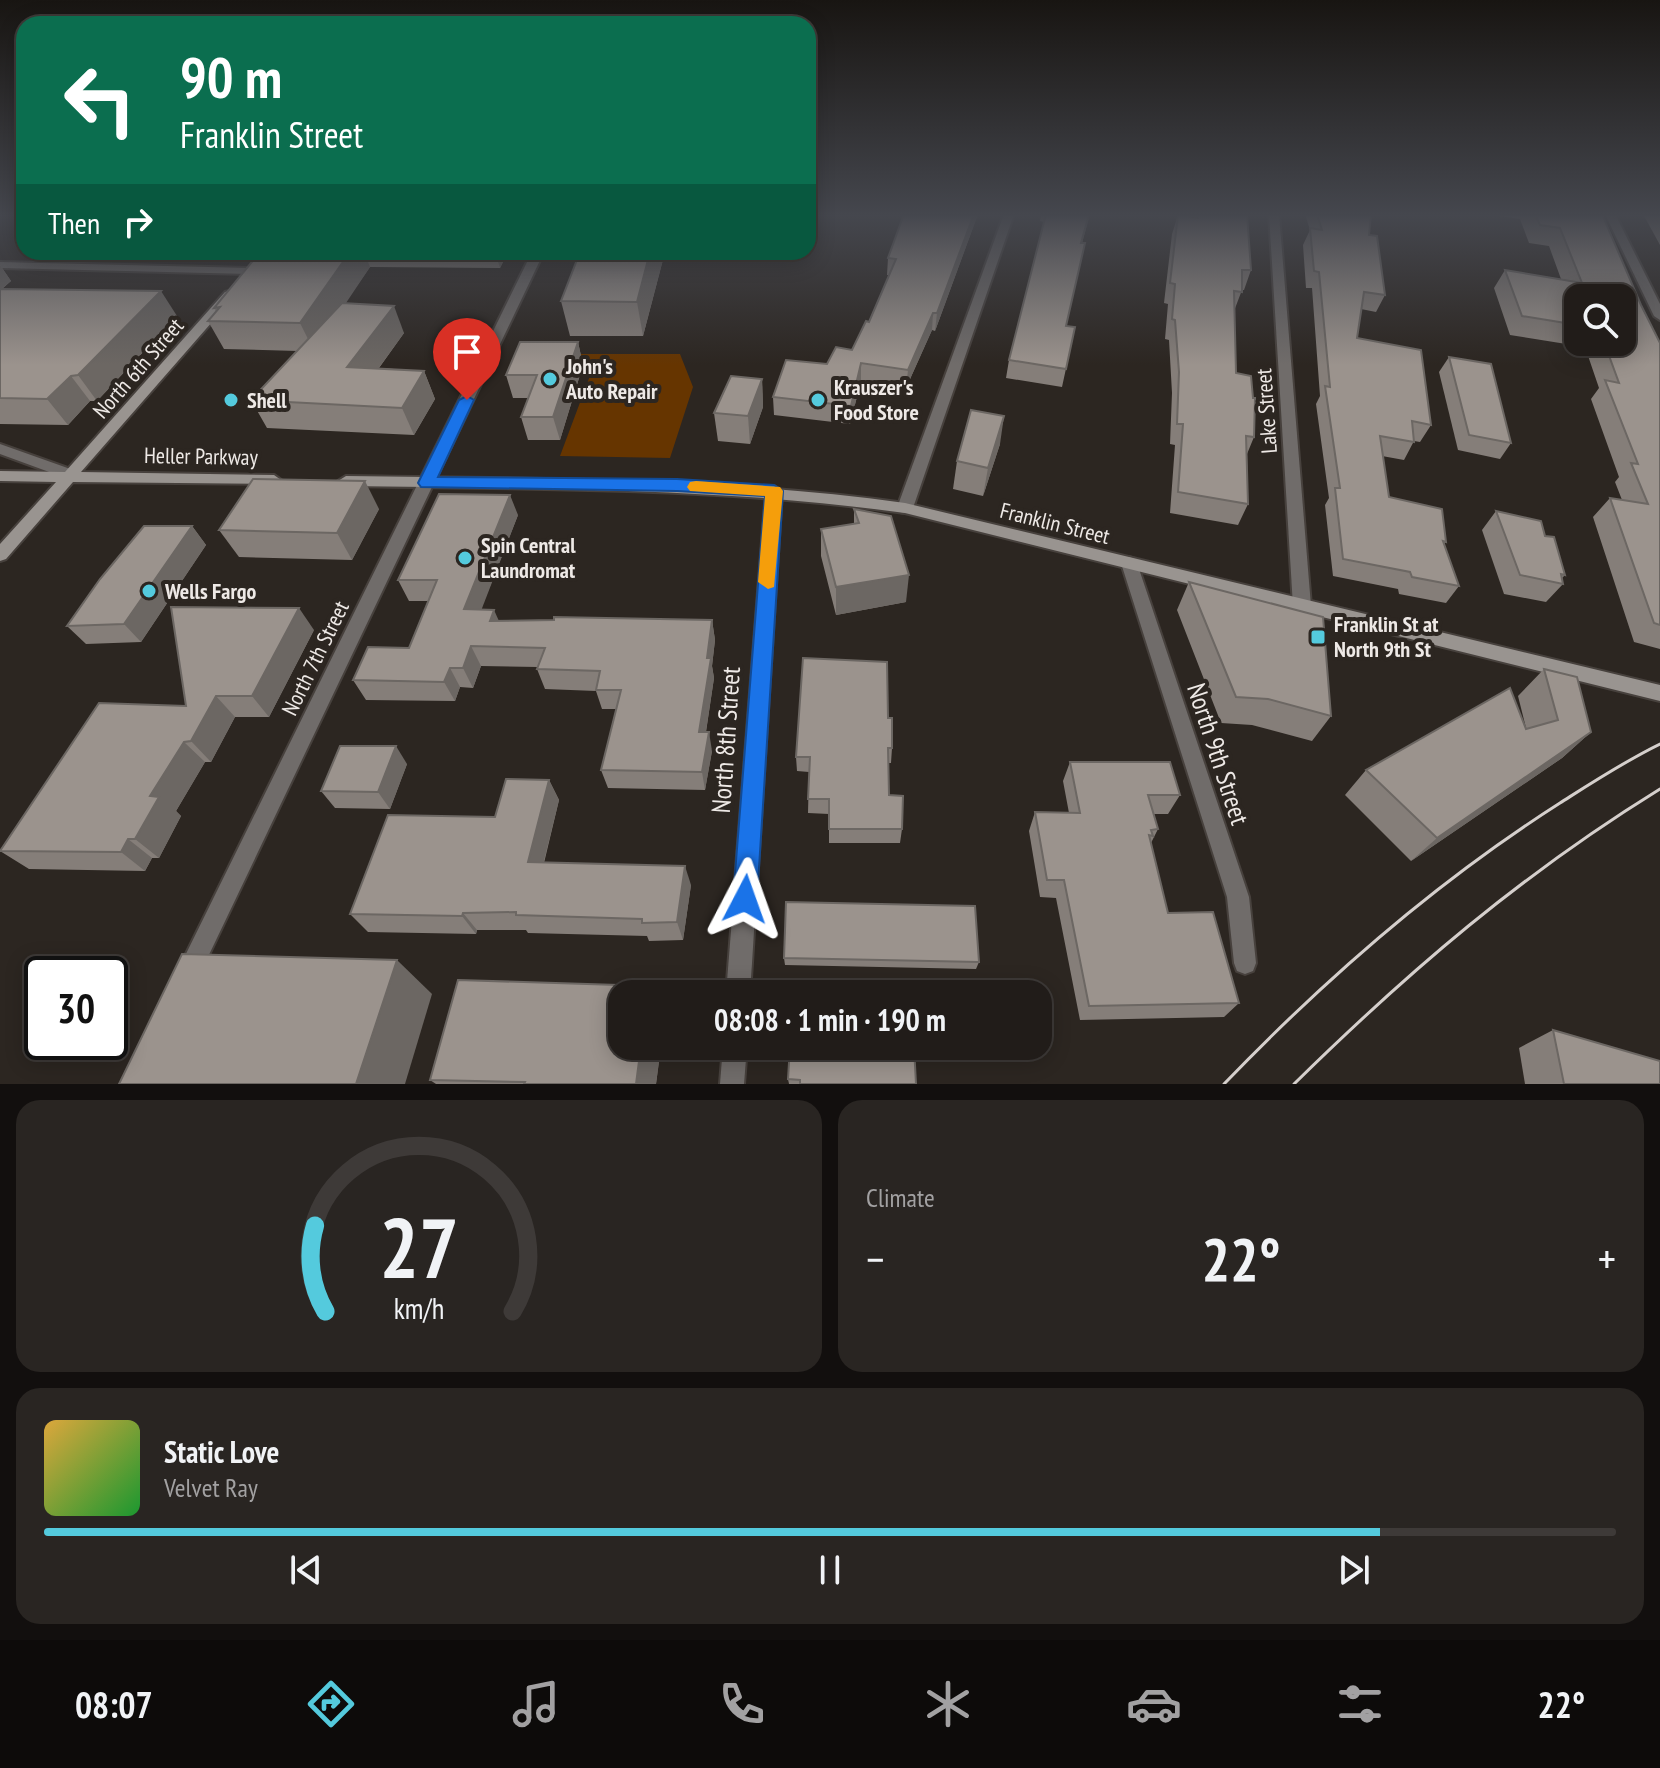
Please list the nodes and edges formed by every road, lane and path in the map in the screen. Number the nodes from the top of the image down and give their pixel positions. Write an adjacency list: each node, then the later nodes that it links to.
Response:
1 (0, 265): 6 (street)
2 (532, 265): 13 (street, North 7th Street)
3 (991, 265): 15 (street)
4 (1278, 265): 18 (street, Lake Street)
5 (1635, 265): 7 (street)
6 (255, 266): 9 (main road, North 6th Street)
7 (1660, 316)
8 (0, 449): 9 (street, Heller Parkway)
9 (71, 475): 10 (main road, Heller Parkway); 11 (main road, Heller Parkway); 16 (main road, North 6th Street)
10 (0, 476)
11 (294, 480)
12 (323, 481): 13 (main road)
13 (427, 483): 14 (main road, Franklin Street); 22 (street, North 7th Street)
14 (774, 491): 15 (main road, Franklin Street); 21 (street, North 8th Street)
15 (905, 508): 17 (main road, Franklin Street)
16 (0, 555)
17 (1129, 563): 18 (main road, Franklin Street); 20 (street, North 9th Street)
18 (1302, 606): 19 (main road, Franklin Street)
19 (1660, 693)
20 (1245, 963)
21 (739, 980)
22 (182, 986)
23 (734, 1060): 24 (street)
24 (732, 1084)

